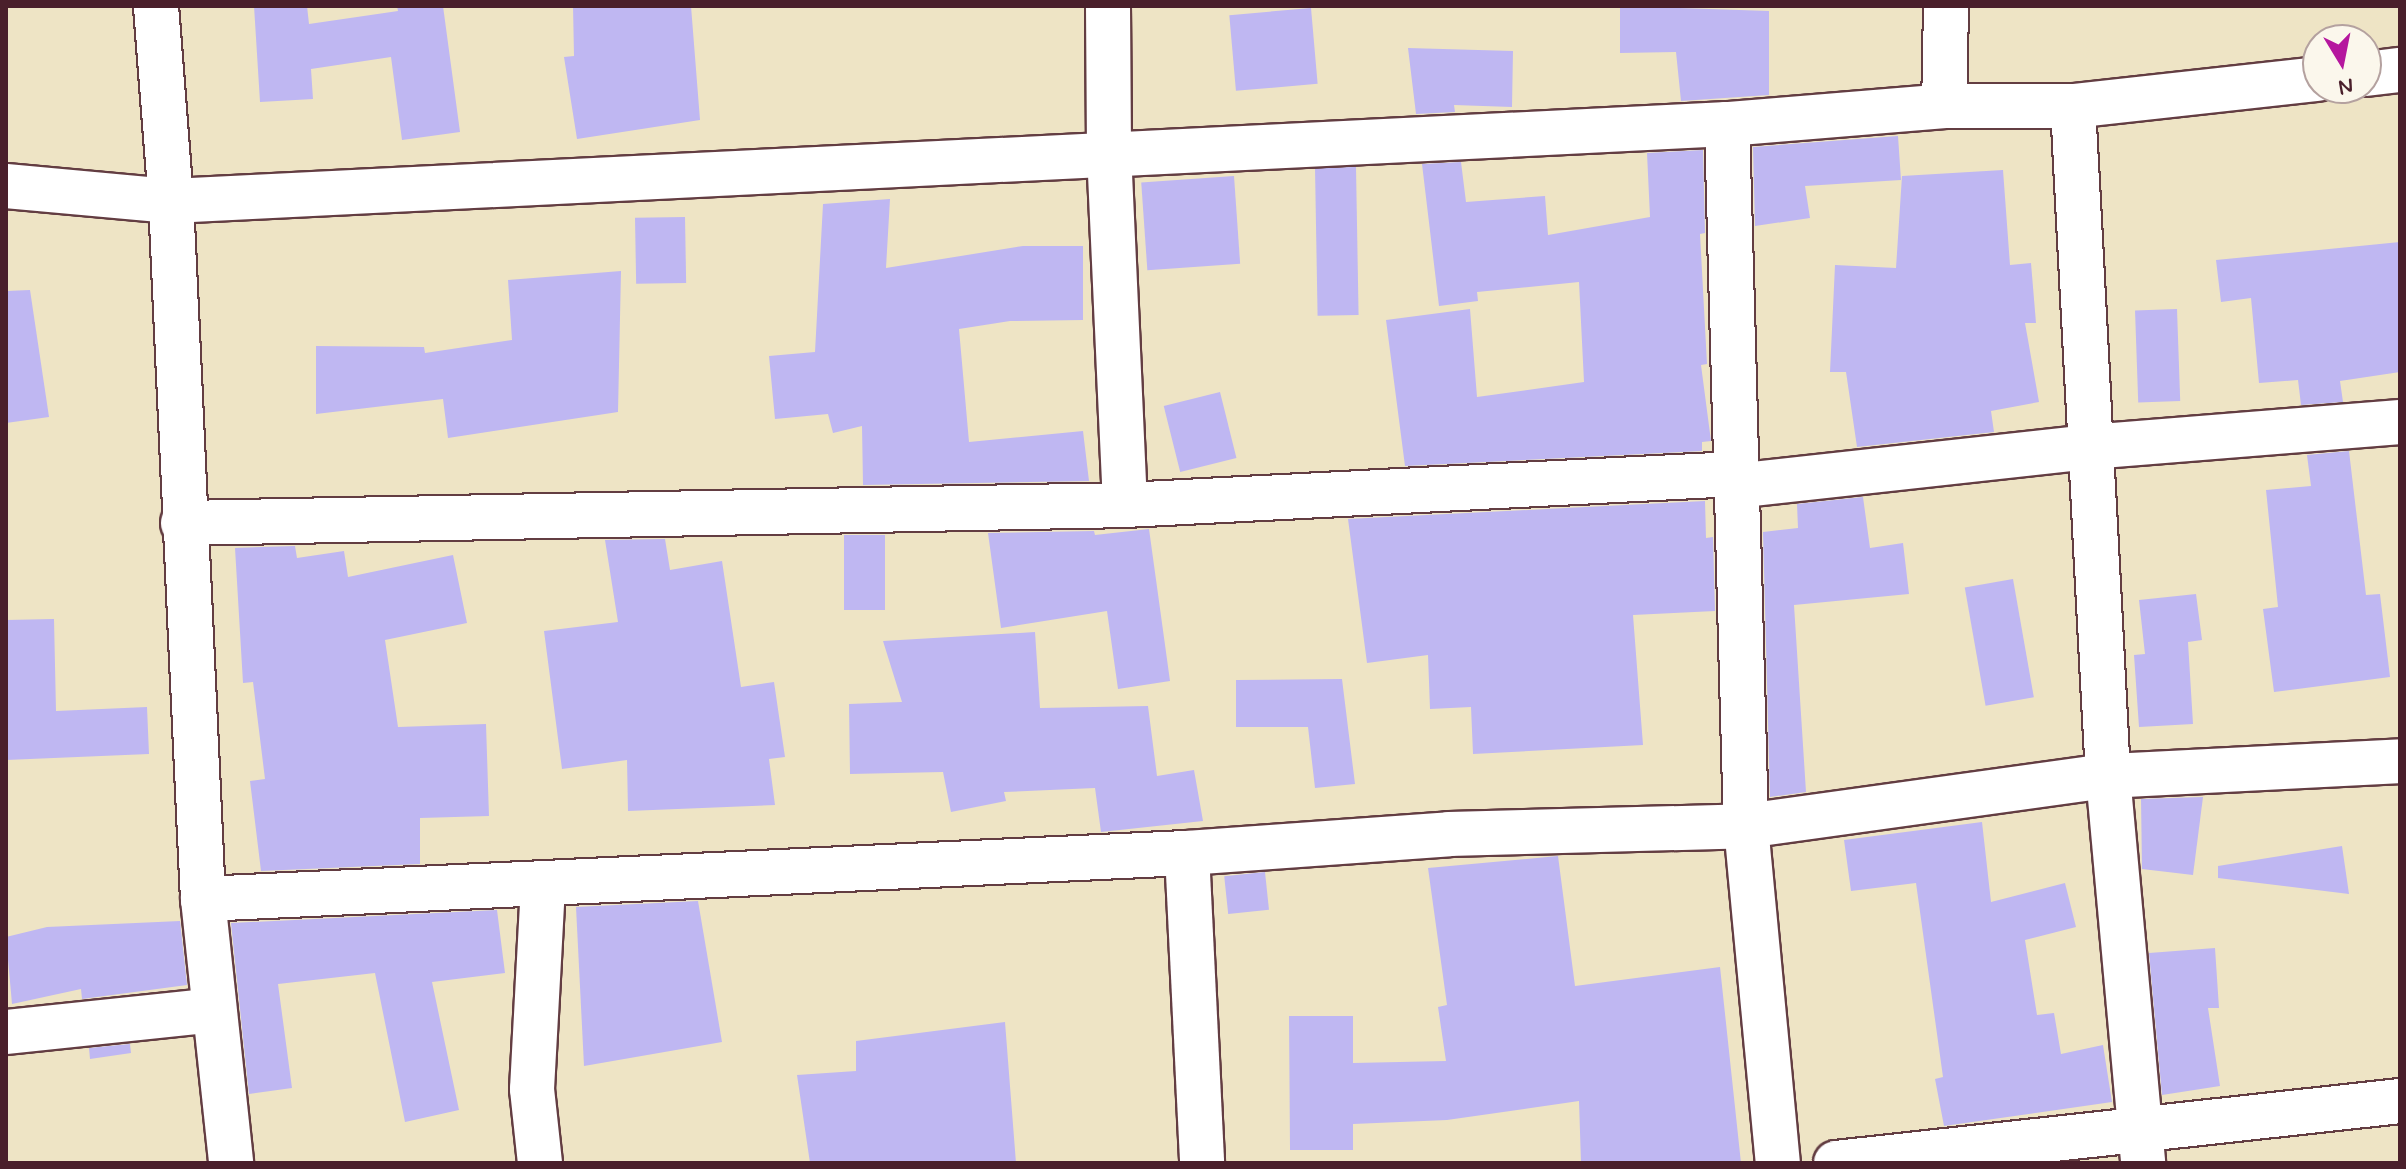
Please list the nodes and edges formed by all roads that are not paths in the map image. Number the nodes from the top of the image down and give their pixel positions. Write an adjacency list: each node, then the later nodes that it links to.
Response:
1 (156, 6): 10 (street)
2 (1108, 6): 8 (street)
3 (1946, 6): 5 (street)
4 (2302, 81): 6 (street)
5 (1944, 106): 6 (street); 7 (street)
6 (2073, 106): 12 (street)
7 (1727, 124): 8 (street); 13 (street)
8 (1109, 152): 10 (street); 14 (street)
9 (6, 186): 10 (street)
10 (171, 201): 15 (street)
11 (2400, 422): 12 (street)
12 (2089, 447): 13 (street); 17 (street)
13 (1734, 480): 14 (street); 18 (street)
14 (1125, 505): 15 (street)
15 (183, 523): 21 (street)
16 (2400, 761): 17 (street)
17 (2108, 776): 18 (street); 25 (street)
18 (1746, 826): 19 (street); 29 (street)
19 (1187, 853): 20 (street); 28 (street)
20 (543, 883): 21 (street); 27 (street)
21 (203, 899): 22 (street)
22 (214, 1010): 23 (street); 26 (street)
23 (6, 1032)
24 (2400, 1101): 25 (street)
25 (2142, 1148): 30 (street)
26 (231, 1163)
27 (540, 1163)
28 (1202, 1163)
29 (1778, 1163)
30 (1836, 1163)

